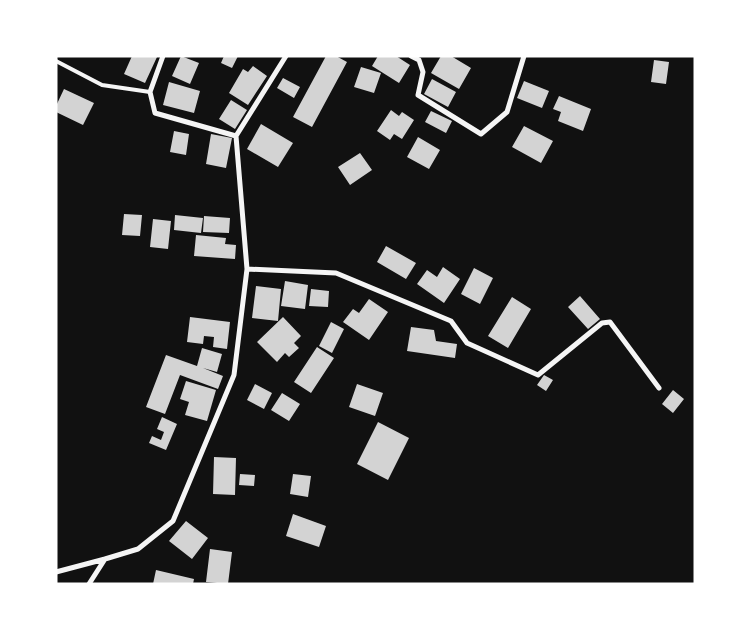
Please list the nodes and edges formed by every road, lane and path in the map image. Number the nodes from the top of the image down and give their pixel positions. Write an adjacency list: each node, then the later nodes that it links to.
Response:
1 (163, 56): 6 (street)
2 (286, 56): 7 (street)
3 (411, 56): 4 (street)
4 (524, 56)
5 (56, 61): 6 (lane)
6 (150, 92): 7 (street)
7 (236, 136): 8 (street)
8 (247, 269): 9 (street); 10 (street)
9 (659, 388)
10 (105, 559): 11 (street); 12 (street)
11 (56, 572)
12 (89, 584)

